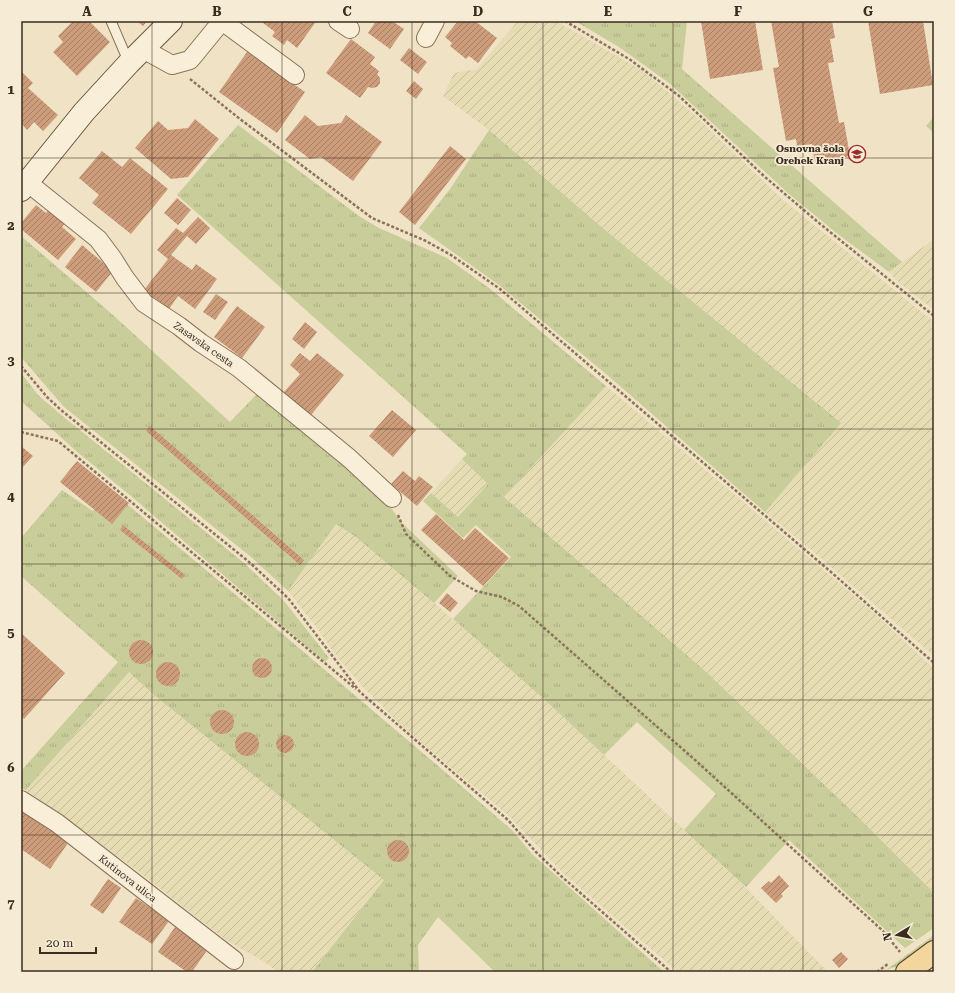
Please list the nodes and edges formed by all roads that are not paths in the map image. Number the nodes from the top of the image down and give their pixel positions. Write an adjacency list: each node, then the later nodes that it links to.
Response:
1 (111, 21): 6 (lane)
2 (171, 21): 6 (street, Zasavska cesta)
3 (222, 21): 6 (street); 7 (street)
4 (435, 21): 5 (street)
5 (426, 38)
6 (136, 56): 8 (street, Zasavska cesta)
7 (295, 76)
8 (24, 186): 9 (street, Zasavska cesta)
9 (392, 498)
10 (21, 800): 12 (street, Kutinova ulica)
11 (934, 952): 13 (main road)
12 (234, 960)
13 (904, 963)

